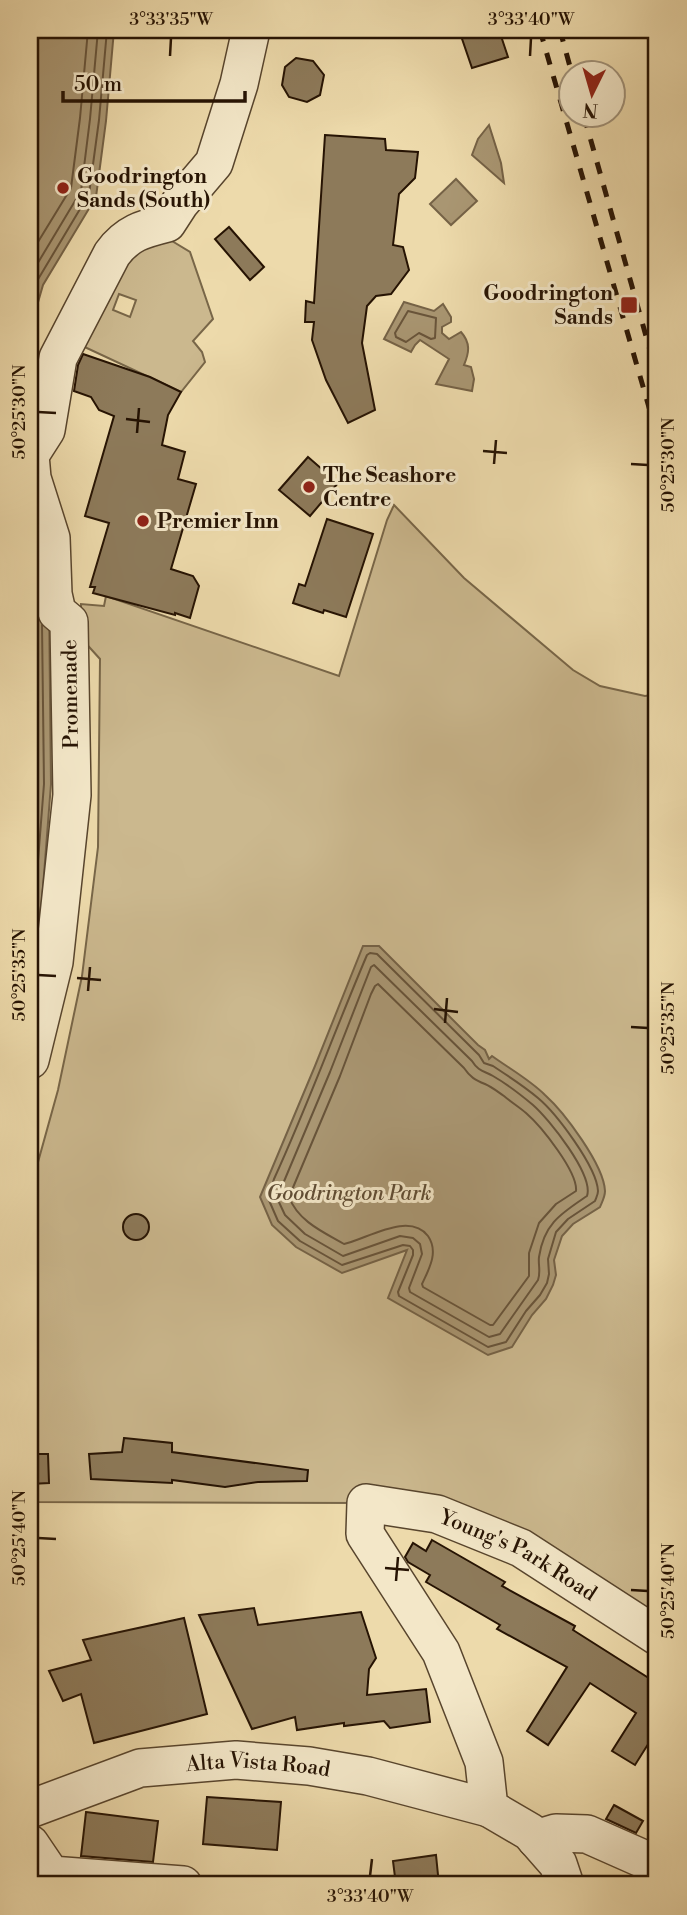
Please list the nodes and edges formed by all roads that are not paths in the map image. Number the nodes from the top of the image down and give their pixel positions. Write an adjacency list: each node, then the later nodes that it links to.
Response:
1 (251, 30): 2 (street, Promenade)
2 (30, 1060)
3 (657, 1636): 4 (street, Young's Park Road)
4 (489, 1808): 5 (street, Alta Vista Road); 6 (street, Alta Vista Road)
5 (30, 1809)
6 (536, 1839): 8 (street); 10 (street, Alta Vista Road)
7 (30, 1844): 9 (street)
8 (657, 1865)
9 (183, 1885)
10 (565, 1885)

